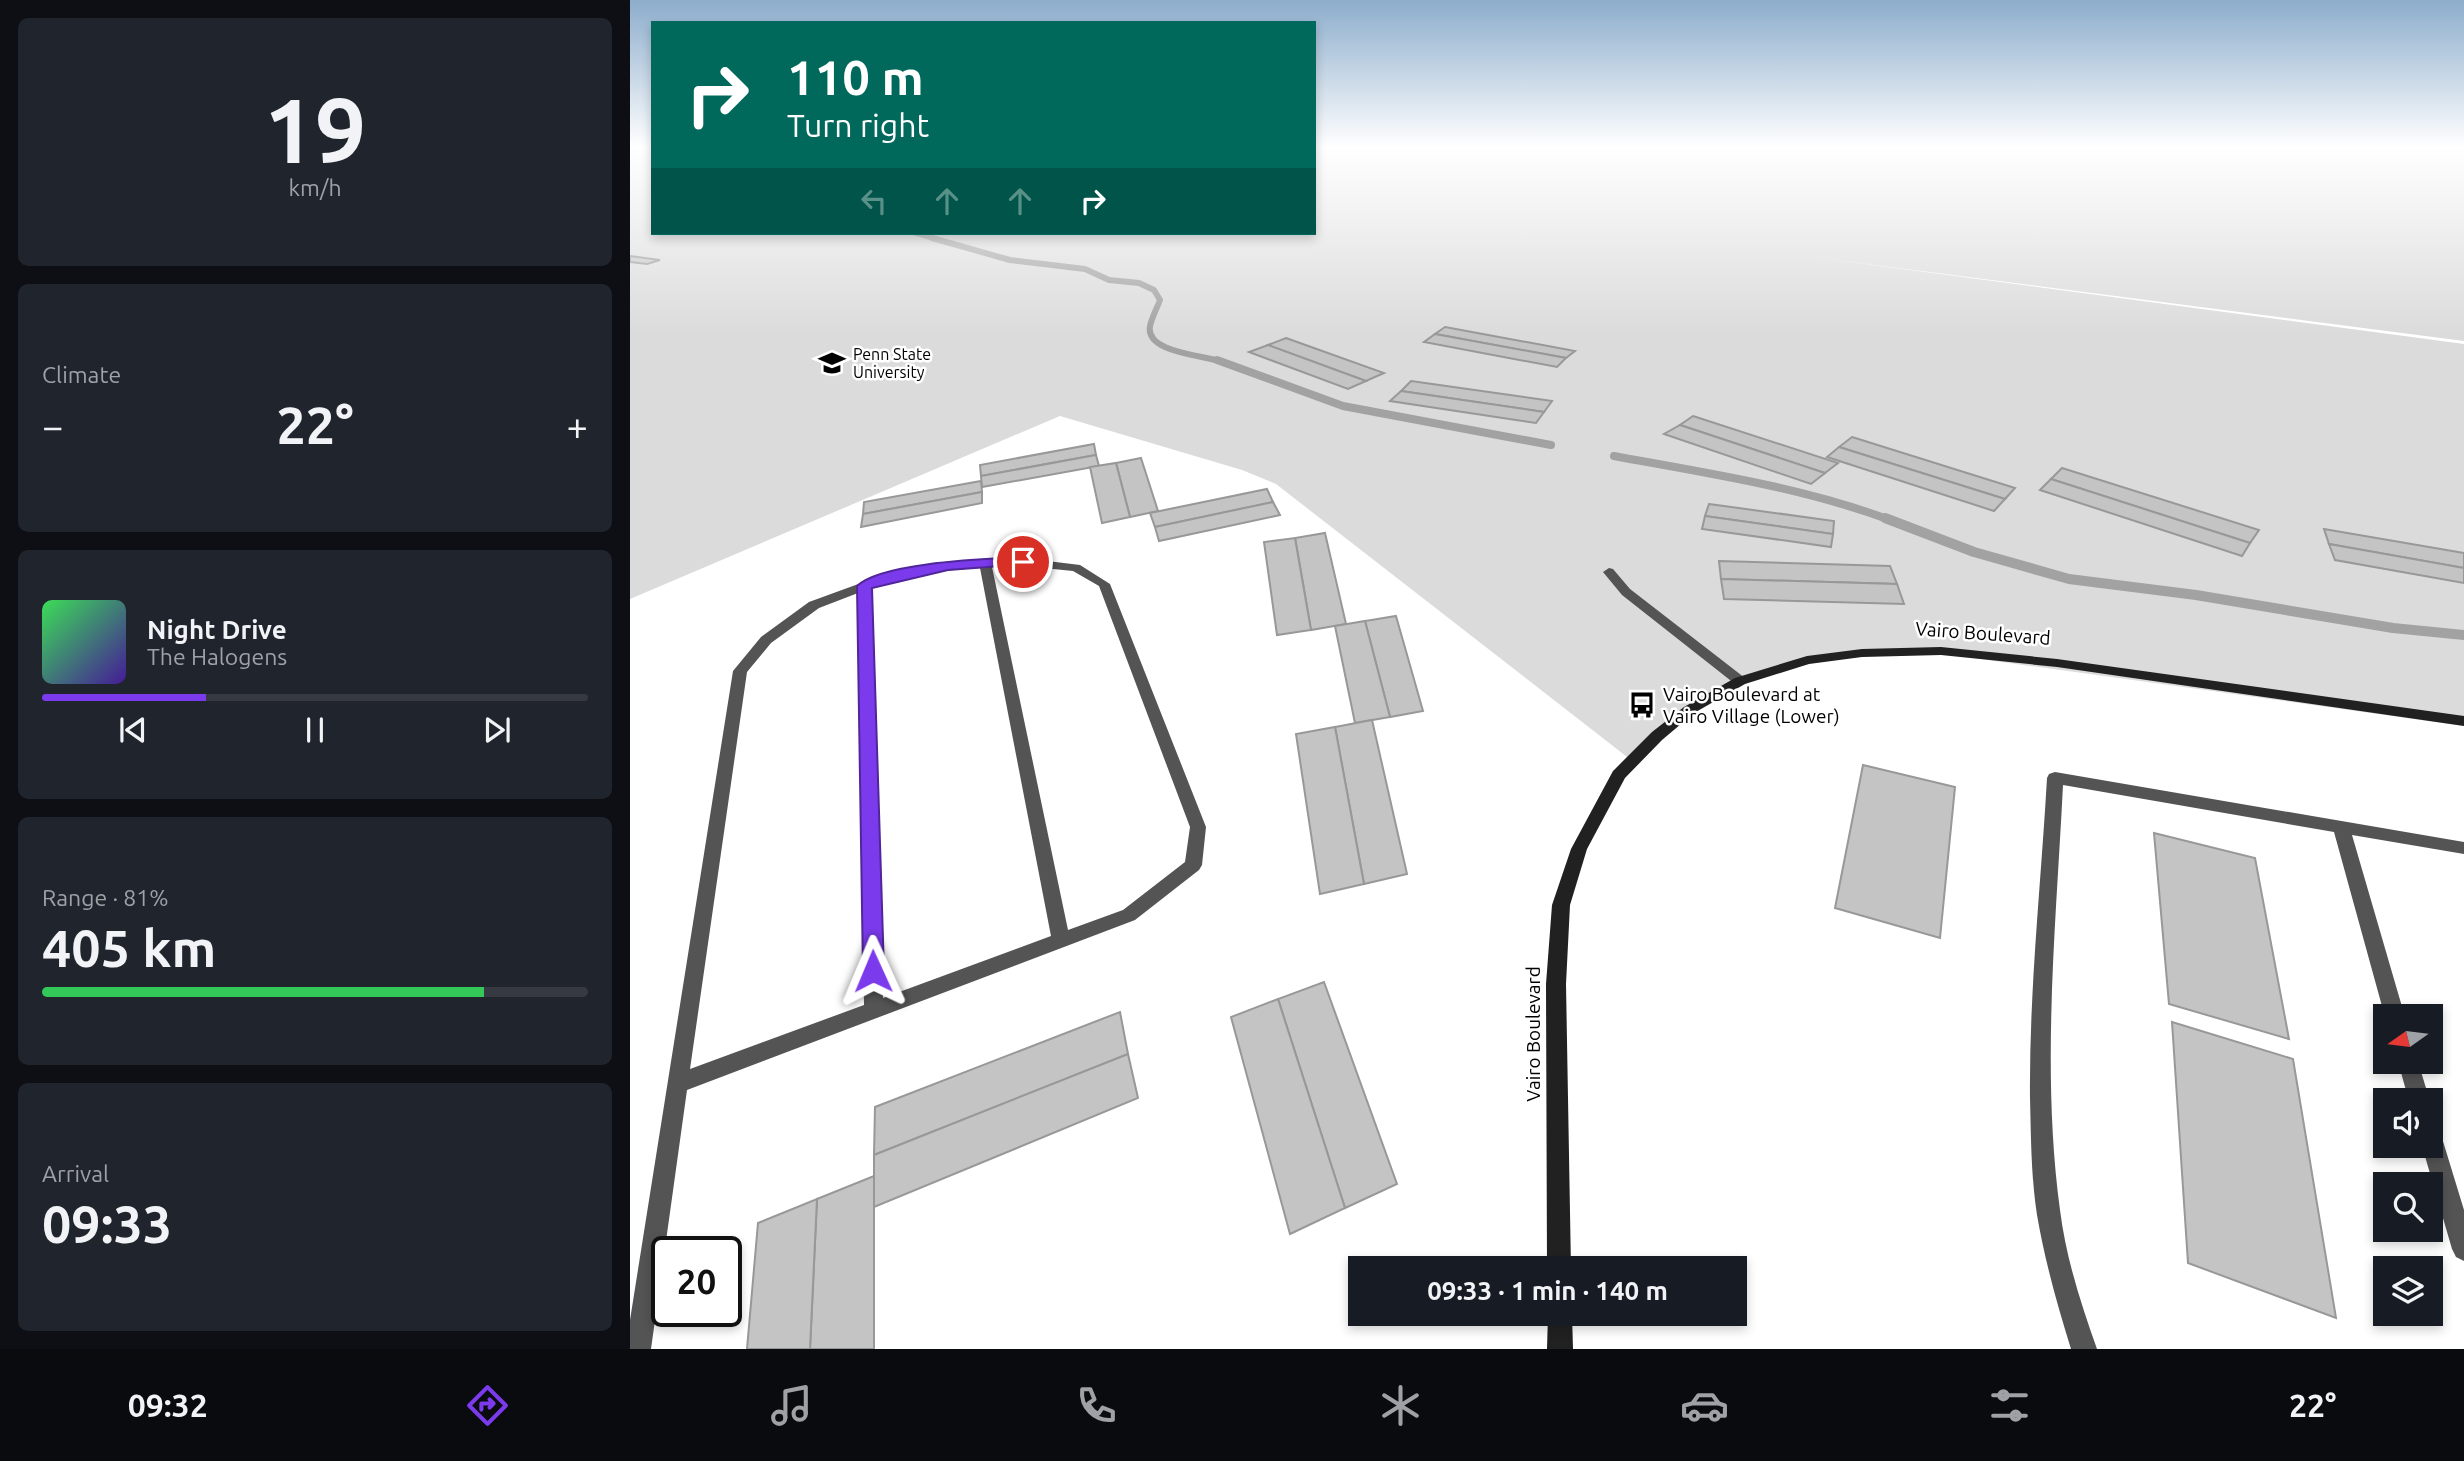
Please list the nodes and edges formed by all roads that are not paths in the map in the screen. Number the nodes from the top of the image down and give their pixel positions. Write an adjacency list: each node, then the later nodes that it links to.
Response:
1 (985, 564): 3 (lane); 8 (lane); 8 (lane)
2 (1609, 572): 4 (lane)
3 (864, 586): 10 (lane); 11 (lane)
4 (1740, 681): 5 (street, Vairo Boulevard); 14 (street, Vairo Boulevard)
5 (2464, 721)
6 (2341, 826): 7 (lane); 9 (lane); 18 (lane)
7 (2464, 848)
8 (1061, 941): 10 (lane)
9 (2391, 1004)
10 (874, 1010): 11 (lane)
11 (677, 1084): 16 (lane)
12 (2437, 1158): 13 (lane)
13 (2464, 1249)
14 (1559, 1256)
15 (1560, 1326): 17 (street)
16 (638, 1349)
17 (1560, 1349)
18 (2084, 1349)

